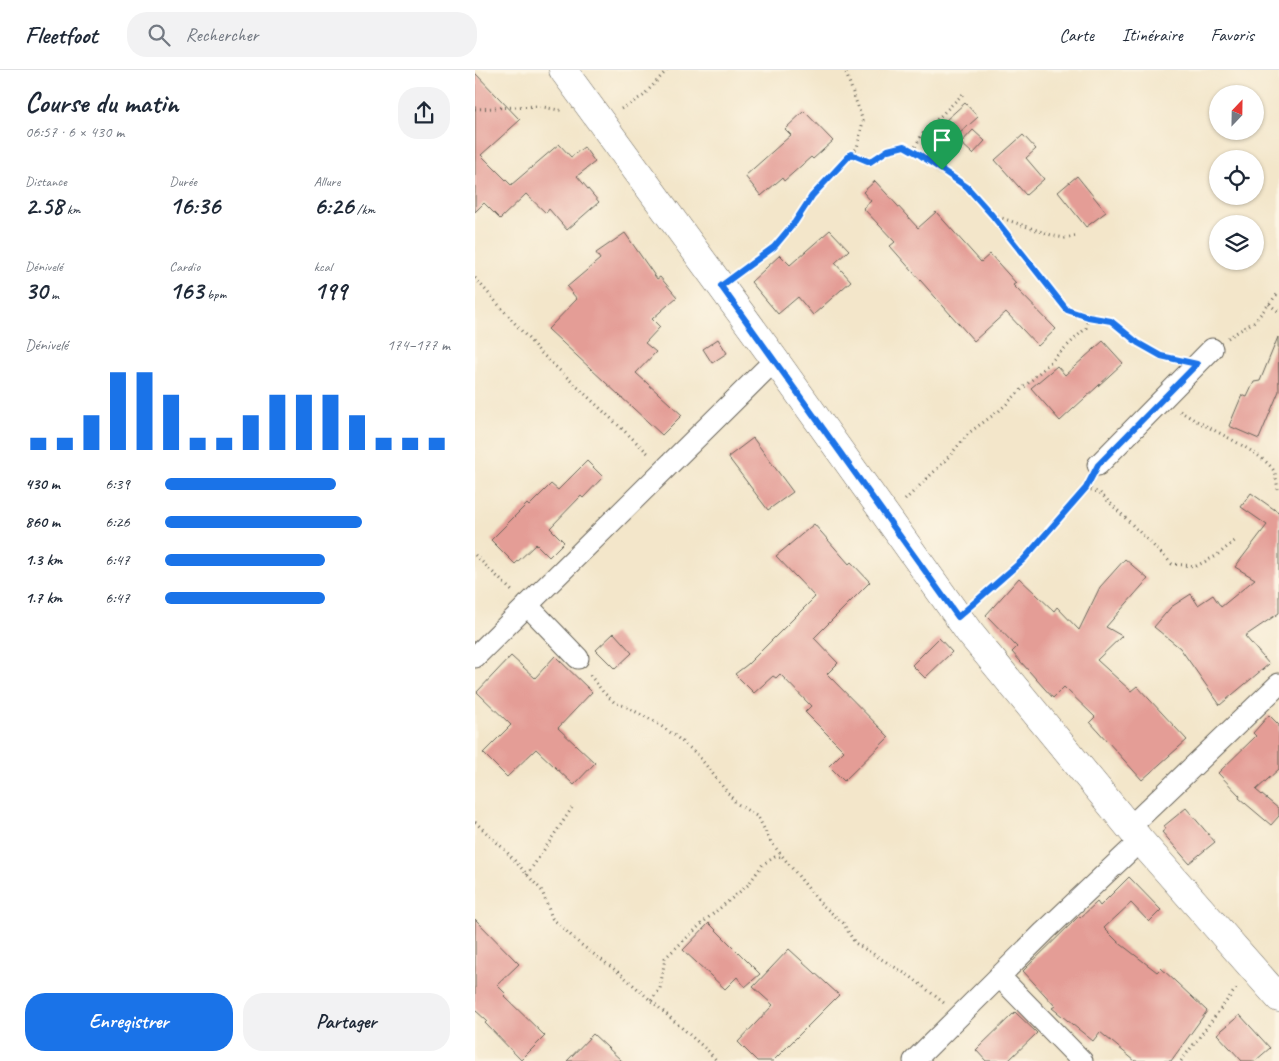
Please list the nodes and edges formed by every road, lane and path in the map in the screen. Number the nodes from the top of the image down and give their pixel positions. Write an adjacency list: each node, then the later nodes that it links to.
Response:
1 (563, 70): 6 (street)
2 (667, 70): 6 (path)
3 (845, 70): 8 (path)
4 (963, 94): 7 (path)
5 (475, 109): 6 (path)
6 (595, 113): 12 (street)
7 (913, 151): 8 (path); 9 (path)
8 (851, 154): 12 (path)
9 (992, 215): 10 (path); 16 (path)
10 (1079, 235)
11 (475, 278): 21 (path)
12 (721, 286): 18 (street)
13 (1279, 292): 14 (path)
14 (1269, 304): 15 (path); 17 (path)
15 (1279, 312)
16 (1088, 317): 17 (path); 24 (path)
17 (1204, 357): 19 (street)
18 (775, 360): 21 (street); 24 (street)
19 (1163, 398): 20 (street); 23 (path)
20 (1098, 465): 22 (path)
21 (665, 468): 27 (street)
22 (1086, 488): 25 (path); 28 (path)
23 (1278, 489)
24 (885, 514): 28 (street)
25 (1236, 540)
26 (475, 555): 27 (path)
27 (527, 605): 29 (street); 30 (street)
28 (958, 617): 34 (street)
29 (475, 657)
30 (578, 658): 35 (path)
31 (1279, 684): 34 (street)
32 (572, 808): 36 (path)
33 (475, 822): 36 (path)
34 (1135, 834): 37 (street); 38 (street)
35 (784, 857): 40 (path); 41 (path)
36 (527, 875): 40 (path)
37 (1252, 966): 39 (street); 45 (path)
38 (999, 976): 41 (street); 44 (street)
39 (1279, 998)
40 (651, 1000): 42 (path)
41 (960, 1015): 43 (street)
42 (717, 1061)
43 (914, 1061)
44 (1082, 1061)
45 (1181, 1061)

